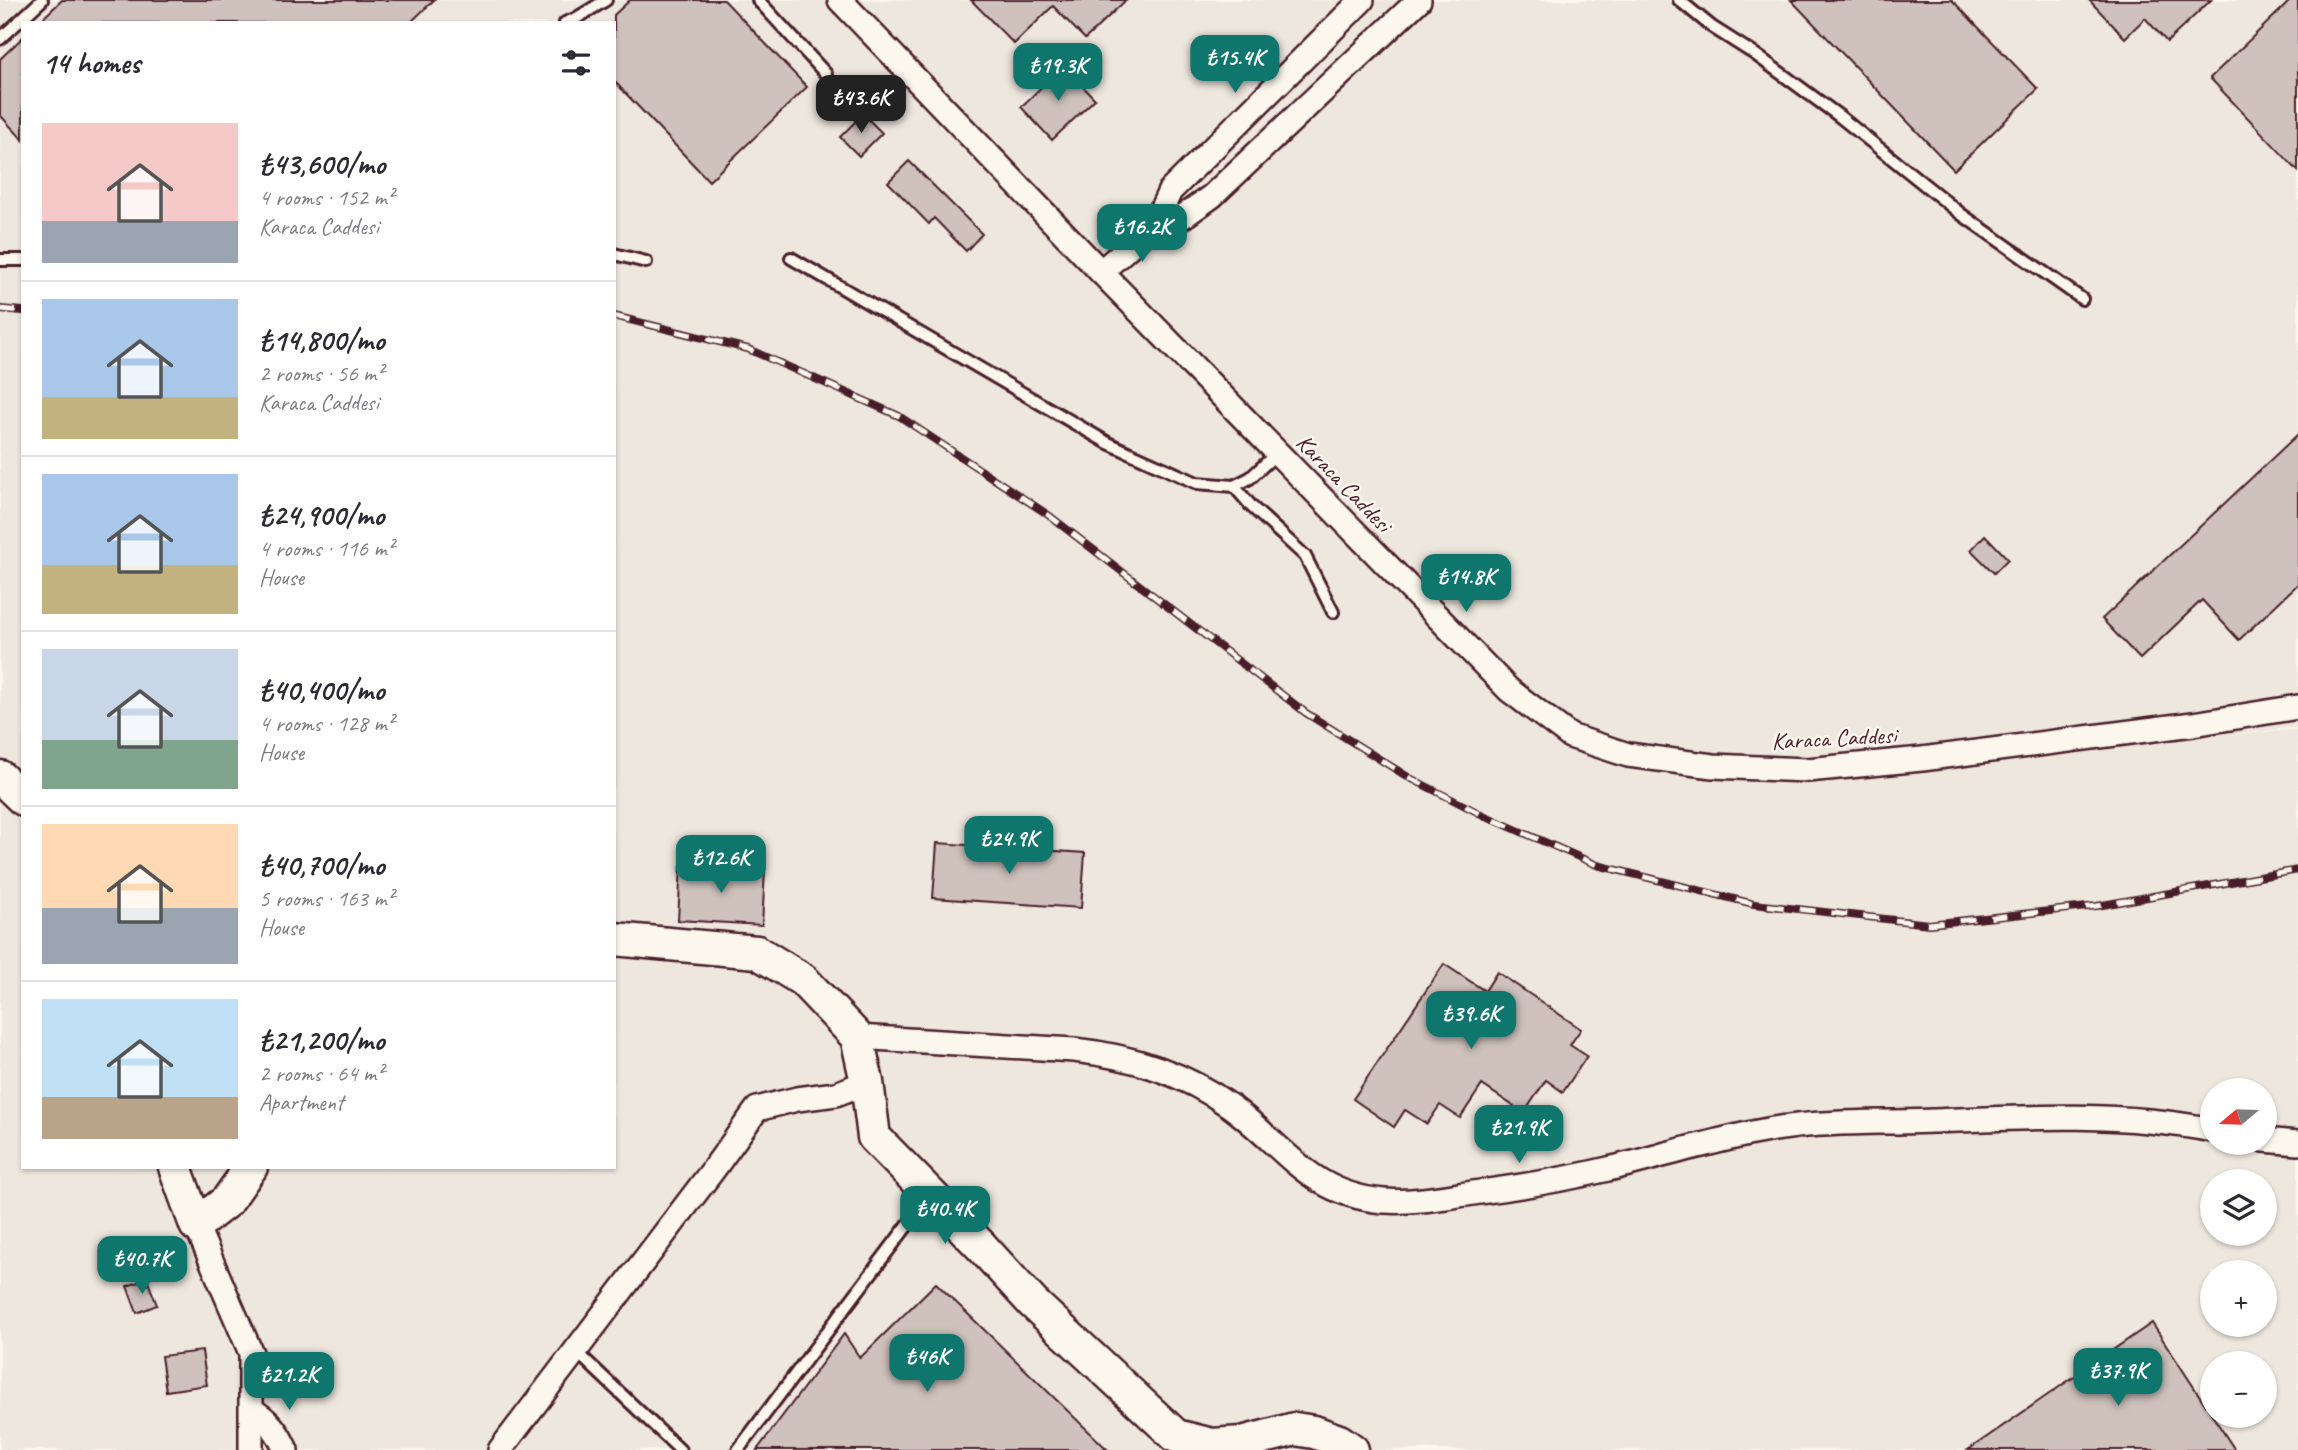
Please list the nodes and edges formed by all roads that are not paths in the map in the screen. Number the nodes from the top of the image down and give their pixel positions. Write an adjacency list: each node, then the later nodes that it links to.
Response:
1 (42, 0): 9 (lane)
2 (606, 0): 8 (lane)
3 (758, 0): 10 (lane)
4 (841, 0): 17 (street, Karaca Caddesi)
5 (1362, 0): 11 (street)
6 (1419, 0): 11 (street)
7 (1682, 1): 18 (lane)
8 (570, 21)
9 (0, 39)
10 (826, 74)
11 (1155, 223): 17 (street)
12 (616, 254): 16 (lane)
13 (791, 258): 20 (lane)
14 (0, 260): 15 (lane)
15 (21, 260)
16 (646, 262)
17 (1101, 272): 19 (street, Karaca Caddesi)
18 (2082, 299)
19 (1277, 453): 20 (lane); 22 (street, Karaca Caddesi)
20 (1234, 486): 21 (lane)
21 (1333, 612)
22 (2298, 708)
23 (0, 777): 24 (street)
24 (21, 797)
25 (616, 939): 26 (street)
26 (857, 1037): 27 (street); 28 (street)
27 (867, 1082): 33 (street); 35 (street)
28 (2200, 1128)
29 (2277, 1141): 30 (street)
30 (2298, 1143)
31 (176, 1169): 34 (street)
32 (250, 1169): 34 (street)
33 (930, 1194): 37 (street); 42 (lane)
34 (196, 1225): 36 (street)
35 (575, 1350): 40 (street); 41 (lane)
36 (252, 1410): 38 (street); 39 (street)
37 (1212, 1448): 43 (street)
38 (251, 1450)
39 (286, 1450)
40 (500, 1450)
41 (680, 1450)
42 (738, 1450)
43 (1352, 1450)

